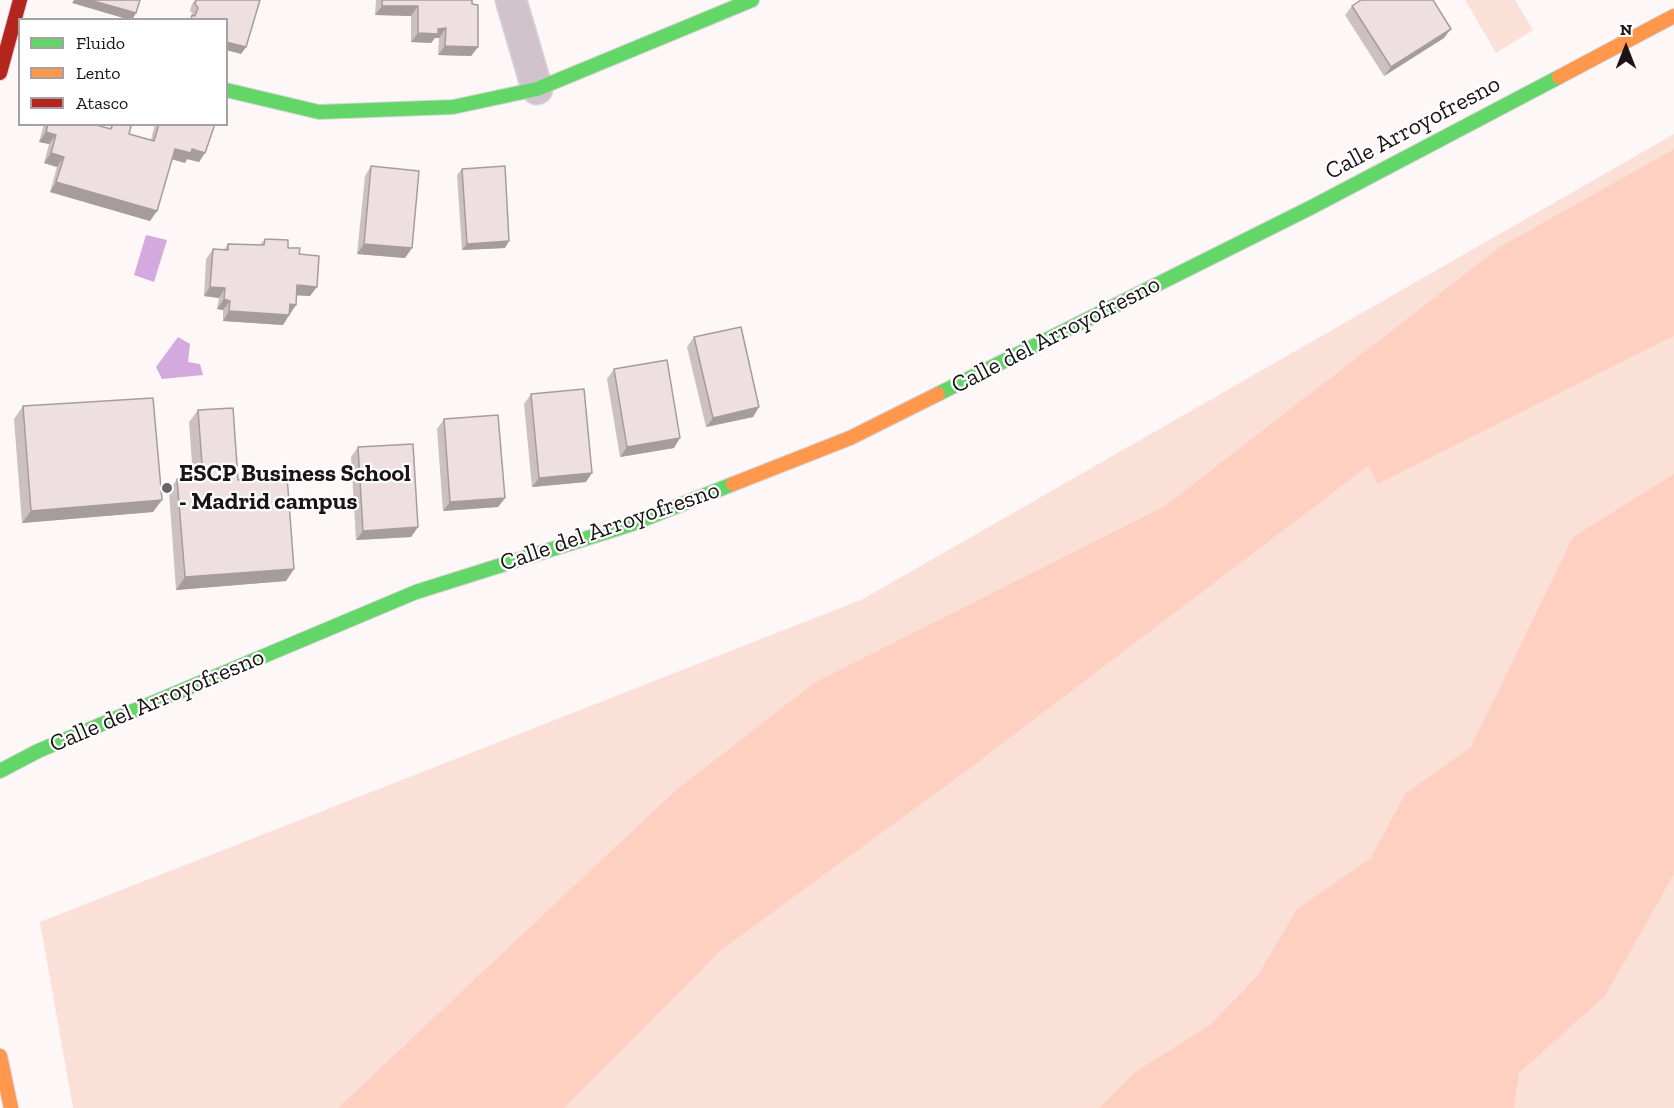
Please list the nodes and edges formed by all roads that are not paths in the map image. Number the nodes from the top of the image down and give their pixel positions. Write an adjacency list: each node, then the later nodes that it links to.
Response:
1 (21, 0): 6 (street)
2 (511, 0): 9 (street)
3 (752, 0): 9 (street)
4 (1674, 16): 11 (street, Calle Arroyofresno)
5 (18, 18): 7 (street)
6 (18, 18)
7 (14, 43): 8 (street)
8 (0, 73)
9 (537, 89): 10 (street)
10 (228, 90)
11 (1171, 277): 12 (street, Calle del Arroyofresno)
12 (38, 751): 13 (street, Calle del Arroyofresno); 14 (street, Calle del Arroyofresno)
13 (0, 752)
14 (0, 771)
15 (0, 1056): 16 (street)
16 (11, 1108)

